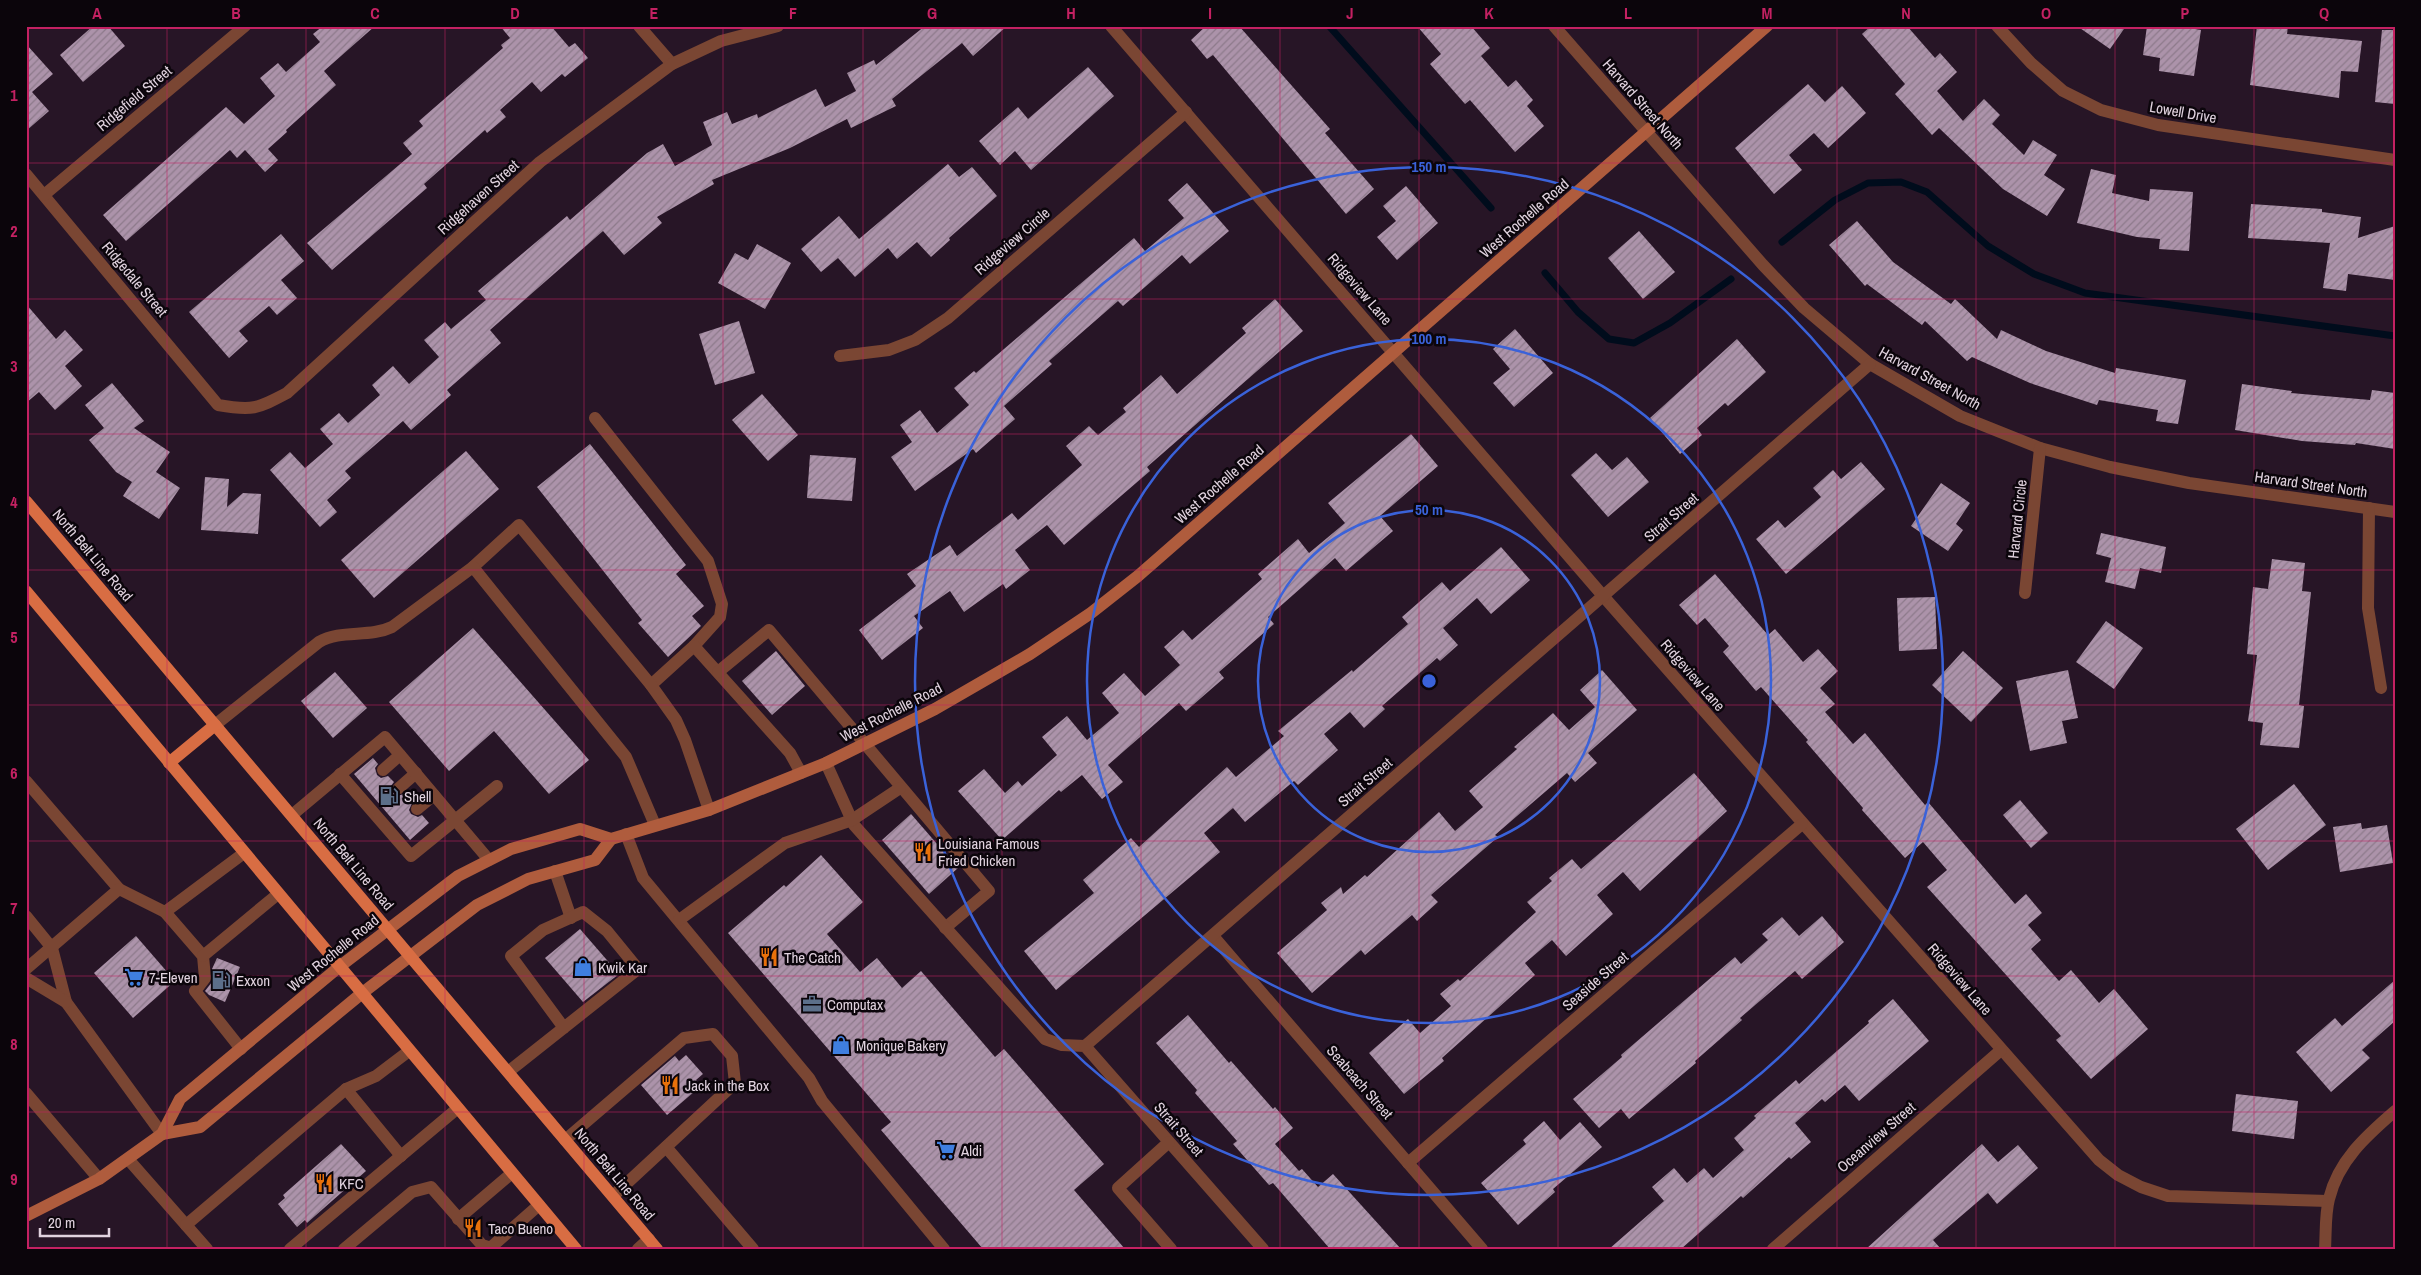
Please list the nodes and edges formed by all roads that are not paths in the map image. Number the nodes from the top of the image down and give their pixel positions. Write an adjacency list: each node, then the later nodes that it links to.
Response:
1 (245, 26): 13 (street, Ridgefield Street)
2 (639, 26): 8 (street)
3 (778, 26): 8 (street, Ridgehaven Street)
4 (1111, 26): 9 (street, Ridgeview Lane)
5 (1554, 26): 10 (street, Harvard Street North)
6 (1767, 26): 10 (street, West Rochelle Road)
7 (1997, 26): 11 (street, Lowell Drive)
8 (672, 64): 17 (street, Ridgehaven Street)
9 (1186, 112): 14 (street, Ridgeview Lane); 15 (street, Ridgeview Circle)
10 (1646, 132): 14 (street, West Rochelle Road); 16 (street, Harvard Street North)
11 (2395, 160)
12 (26, 174): 13 (street, Ridgedale Street)
13 (44, 195): 17 (street, Ridgedale Street)
14 (1394, 354): 26 (street, Ridgeview Lane); 32 (street, West Rochelle Road)
15 (840, 356)
16 (1870, 364): 19 (street, Harvard Street North); 26 (street, Strait Street)
17 (218, 405)
18 (596, 418): 27 (street)
19 (2040, 448): 21 (street, Harvard Street North); 25 (street, Harvard Circle)
20 (26, 501): 31 (main road, North Belt Line Road)
21 (2369, 508): 22 (street, Harvard Street North); 30 (street)
22 (2395, 512)
23 (473, 567): 29 (street); 31 (street); 51 (street)
24 (26, 591): 34 (main road)
25 (2026, 593)
26 (1604, 598): 50 (street, Ridgeview Lane); 65 (street, Strait Street)
27 (694, 646): 28 (street); 29 (street)
28 (718, 672): 32 (street); 39 (street)
29 (651, 685): 46 (street)
30 (2381, 688)
31 (215, 725): 34 (main road); 47 (main road, North Belt Line Road)
32 (863, 745): 35 (street, West Rochelle Road); 43 (street)
33 (400, 755): 36 (street); 37 (street); 38 (street)
34 (169, 763): 54 (main road)
35 (826, 763): 39 (street, West Rochelle Road); 49 (street)
36 (383, 770)
37 (340, 774): 47 (street); 48 (street)
38 (416, 774): 42 (street); 44 (street)
39 (801, 774): 46 (street, West Rochelle Road)
40 (26, 781): 57 (street)
41 (497, 786): 48 (street)
42 (399, 788)
43 (900, 788): 49 (street); 63 (street)
44 (434, 795): 45 (street); 48 (street)
45 (417, 809)
46 (709, 810): 51 (street, West Rochelle Road)
47 (292, 815): 64 (main road, North Belt Line Road)
48 (455, 820): 55 (street)
49 (852, 820): 62 (street); 63 (street)
50 (1802, 824): 77 (street, Ridgeview Lane); 90 (street, Seaside Street)
51 (655, 825): 52 (street, West Rochelle Road)
52 (626, 834): 53 (street, West Rochelle Road); 62 (street)
53 (611, 838): 55 (street, West Rochelle Road); 56 (street, West Rochelle Road)
54 (244, 853): 58 (main road); 59 (street)
55 (489, 860): 64 (street, West Rochelle Road)
56 (554, 871): 61 (street); 68 (street, West Rochelle Road)
57 (119, 889): 59 (street); 66 (street)
58 (278, 894): 67 (street); 69 (main road)
59 (165, 912): 67 (street)
60 (26, 916): 66 (street)
61 (571, 918): 74 (street); 74 (street)
62 (679, 920): 107 (street)
63 (945, 928): 75 (street)
64 (388, 930): 68 (main road, North Belt Line Road); 69 (street, West Rochelle Road)
65 (1213, 936): 75 (street, Strait Street); 90 (street, Seabeach Street)
66 (52, 948): 70 (street); 73 (street)
67 (203, 956): 76 (street)
68 (410, 956): 72 (street, West Rochelle Road); 79 (main road, North Belt Line Road)
69 (339, 967): 72 (main road); 76 (street, West Rochelle Road)
70 (26, 969)
71 (26, 978): 73 (street)
72 (361, 994): 78 (main road); 84 (street, West Rochelle Road)
73 (66, 1002): 84 (street)
74 (564, 1028): 79 (street)
75 (1085, 1046): 86 (street, Strait Street)
76 (241, 1048): 84 (street, West Rochelle Road)
77 (2001, 1050): 94 (street, Ridgeview Lane); 111 (street, Oceanview Street)
78 (409, 1051): 80 (street); 82 (main road)
79 (508, 1072): 85 (main road, North Belt Line Road)
80 (346, 1089): 88 (street); 98 (street)
81 (26, 1093): 92 (street)
82 (458, 1108): 88 (street); 91 (main road)
83 (2395, 1112): 94 (street)
84 (162, 1134): 89 (street, West Rochelle Road)
85 (565, 1140): 87 (street); 93 (main road, North Belt Line Road)
86 (1169, 1142): 108 (street); 109 (street, Strait Street)
87 (666, 1147): 93 (street); 106 (street)
88 (401, 1156): 102 (street)
89 (128, 1159): 92 (street, West Rochelle Road); 98 (street)
90 (1408, 1163): 110 (street, Seabeach Street)
91 (512, 1173): 95 (main road); 97 (street)
92 (99, 1179): 96 (street, West Rochelle Road)
93 (613, 1196): 99 (main road, North Belt Line Road)
94 (2328, 1200): 112 (street)
95 (539, 1205): 100 (street); 104 (main road)
96 (26, 1216)
97 (458, 1219): 100 (street); 103 (street)
98 (186, 1225): 101 (street)
99 (653, 1244): 105 (street)
100 (491, 1248)
101 (207, 1249)
102 (290, 1249)
103 (344, 1249)
104 (576, 1249)
105 (638, 1249)
106 (753, 1249)
107 (944, 1249)
108 (1171, 1249)
109 (1263, 1249)
110 (1482, 1249)
111 (1773, 1249)
112 (2325, 1249)

